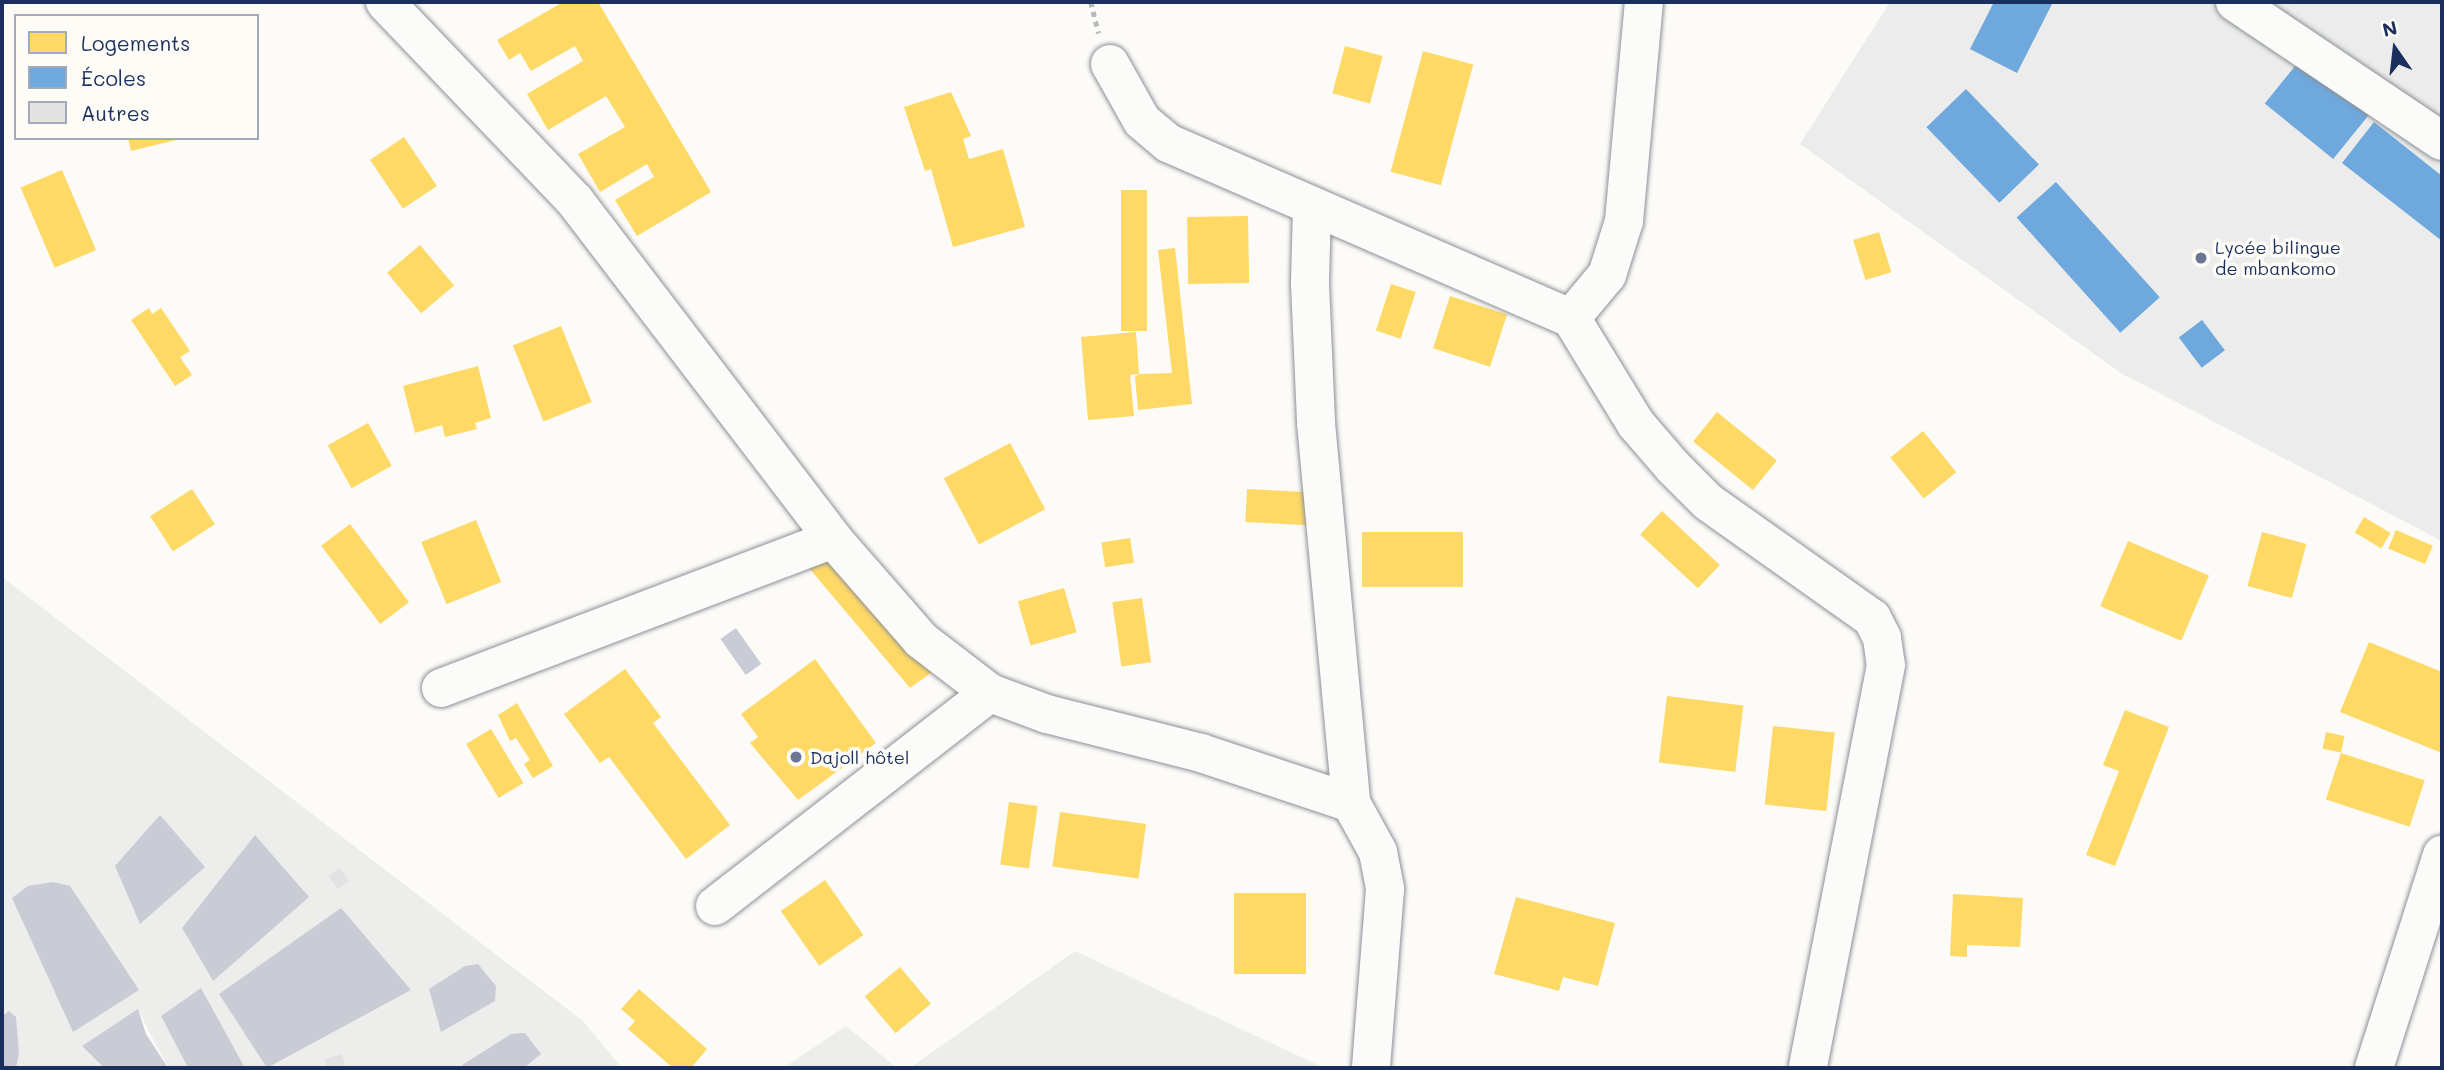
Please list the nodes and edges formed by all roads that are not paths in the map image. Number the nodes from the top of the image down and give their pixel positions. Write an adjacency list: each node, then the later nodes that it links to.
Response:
1 (385, 2): 8 (street)
2 (1644, 2): 7 (street)
3 (2235, 2): 5 (street)
4 (1110, 64): 6 (street)
5 (2442, 141)
6 (1312, 206): 7 (street); 11 (street)
7 (1571, 318): 15 (street)
8 (833, 539): 9 (street); 10 (street)
9 (441, 688)
10 (990, 693): 11 (street); 13 (street)
11 (1351, 803): 14 (street)
12 (2442, 855): 16 (street)
13 (715, 906)
14 (1371, 1068)
15 (1808, 1068)
16 (2374, 1068)

